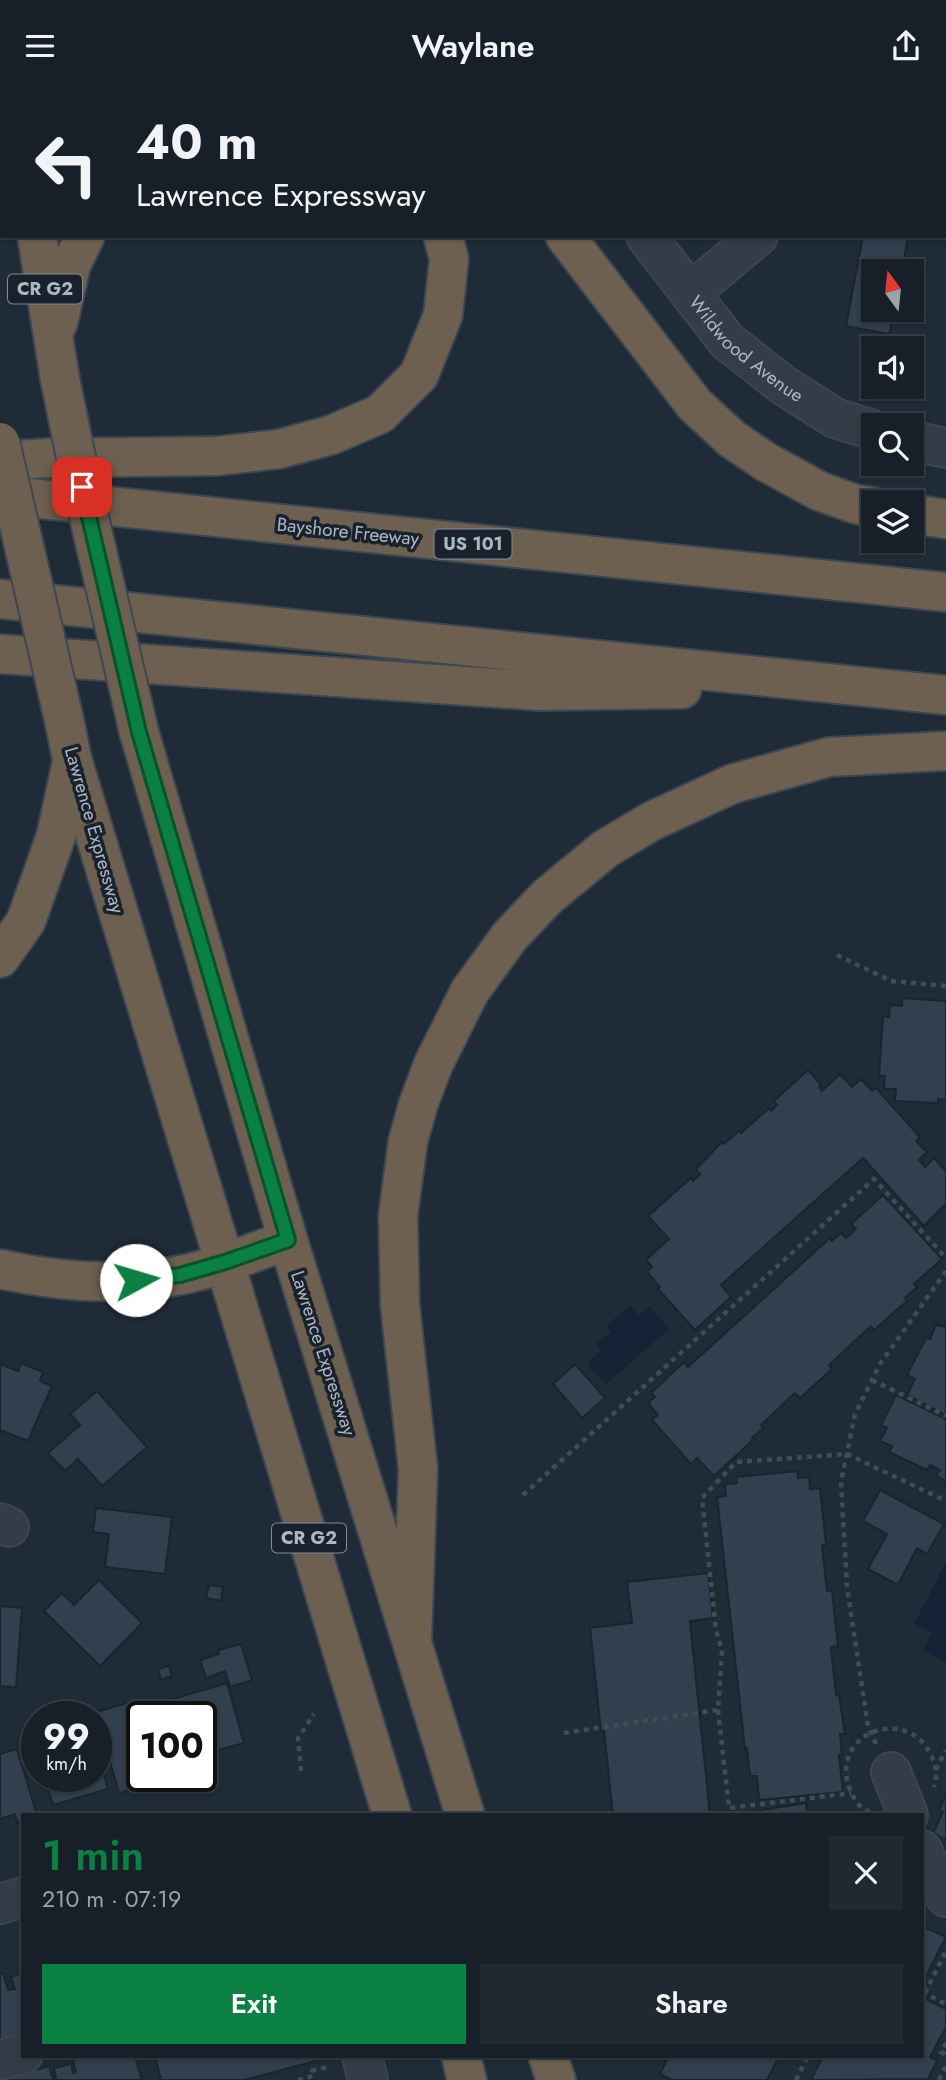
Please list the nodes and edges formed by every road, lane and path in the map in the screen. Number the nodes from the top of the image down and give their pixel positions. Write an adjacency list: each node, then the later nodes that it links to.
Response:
1 (37, 238): 8 (highway, Lawrence Expressway / CR G2)
2 (84, 238): 8 (highway)
3 (444, 238): 13 (highway)
4 (567, 238): 15 (highway)
5 (648, 238): 7 (street, Wildwood Avenue)
6 (756, 238): 7 (street)
7 (690, 293): 9 (street, Wildwood Avenue)
8 (54, 342): 28 (highway, Lawrence Expressway / CR G2, bridge)
9 (861, 426)
10 (0, 442): 23 (highway, Lawrence Expressway / CR G2, bridge)
11 (924, 443): 12 (street)
12 (946, 447)
13 (0, 461)
14 (0, 495): 18 (highway, Bayshore Freeway / US 101)
15 (861, 505)
16 (924, 515): 17 (highway)
17 (946, 519)
18 (946, 592)
19 (0, 599): 21 (highway)
20 (0, 654): 21 (highway)
21 (869, 688): 22 (highway)
22 (946, 695)
23 (69, 742): 26 (highway); 30 (highway, Lawrence Expressway / CR G2)
24 (946, 751): 38 (highway)
25 (837, 955): 27 (path)
26 (0, 958)
27 (946, 986)
28 (288, 1240): 30 (highway); 38 (highway, Lawrence Expressway / CR G2)
29 (946, 1258): 36 (path)
30 (225, 1262): 31 (highway); 47 (highway, Lawrence Expressway / CR G2)
31 (0, 1269)
32 (946, 1271): 33 (path)
33 (872, 1380): 34 (path); 35 (path)
34 (946, 1416)
35 (846, 1454): 37 (path); 39 (path); 45 (path)
36 (523, 1495)
37 (946, 1501)
38 (412, 1641): 48 (highway, Lawrence Expressway / CR G2)
39 (718, 1710): 41 (path); 46 (path)
40 (314, 1714): 43 (path)
41 (564, 1733)
42 (946, 1751): 44 (path)
43 (301, 1771)
44 (936, 1771)
45 (891, 1772): 49 (street)
46 (850, 1793)
47 (391, 1813)
48 (464, 1813)
49 (907, 1813)
50 (924, 1855): 51 (street)
51 (946, 1897)
52 (21, 1898): 53 (street)
53 (0, 1904)
54 (946, 1951): 55 (path)
55 (924, 1992): 56 (path)
56 (946, 2004)
57 (946, 2043): 59 (path)
58 (21, 2055): 64 (street)
59 (946, 2055)
60 (362, 2058): 66 (street)
61 (461, 2058): 67 (highway)
62 (549, 2058): 68 (highway)
63 (807, 2058): 69 (path)
64 (0, 2060)
65 (946, 2066): 70 (path)
66 (368, 2080)
67 (467, 2080)
68 (556, 2080)
69 (796, 2080)
70 (939, 2080)

